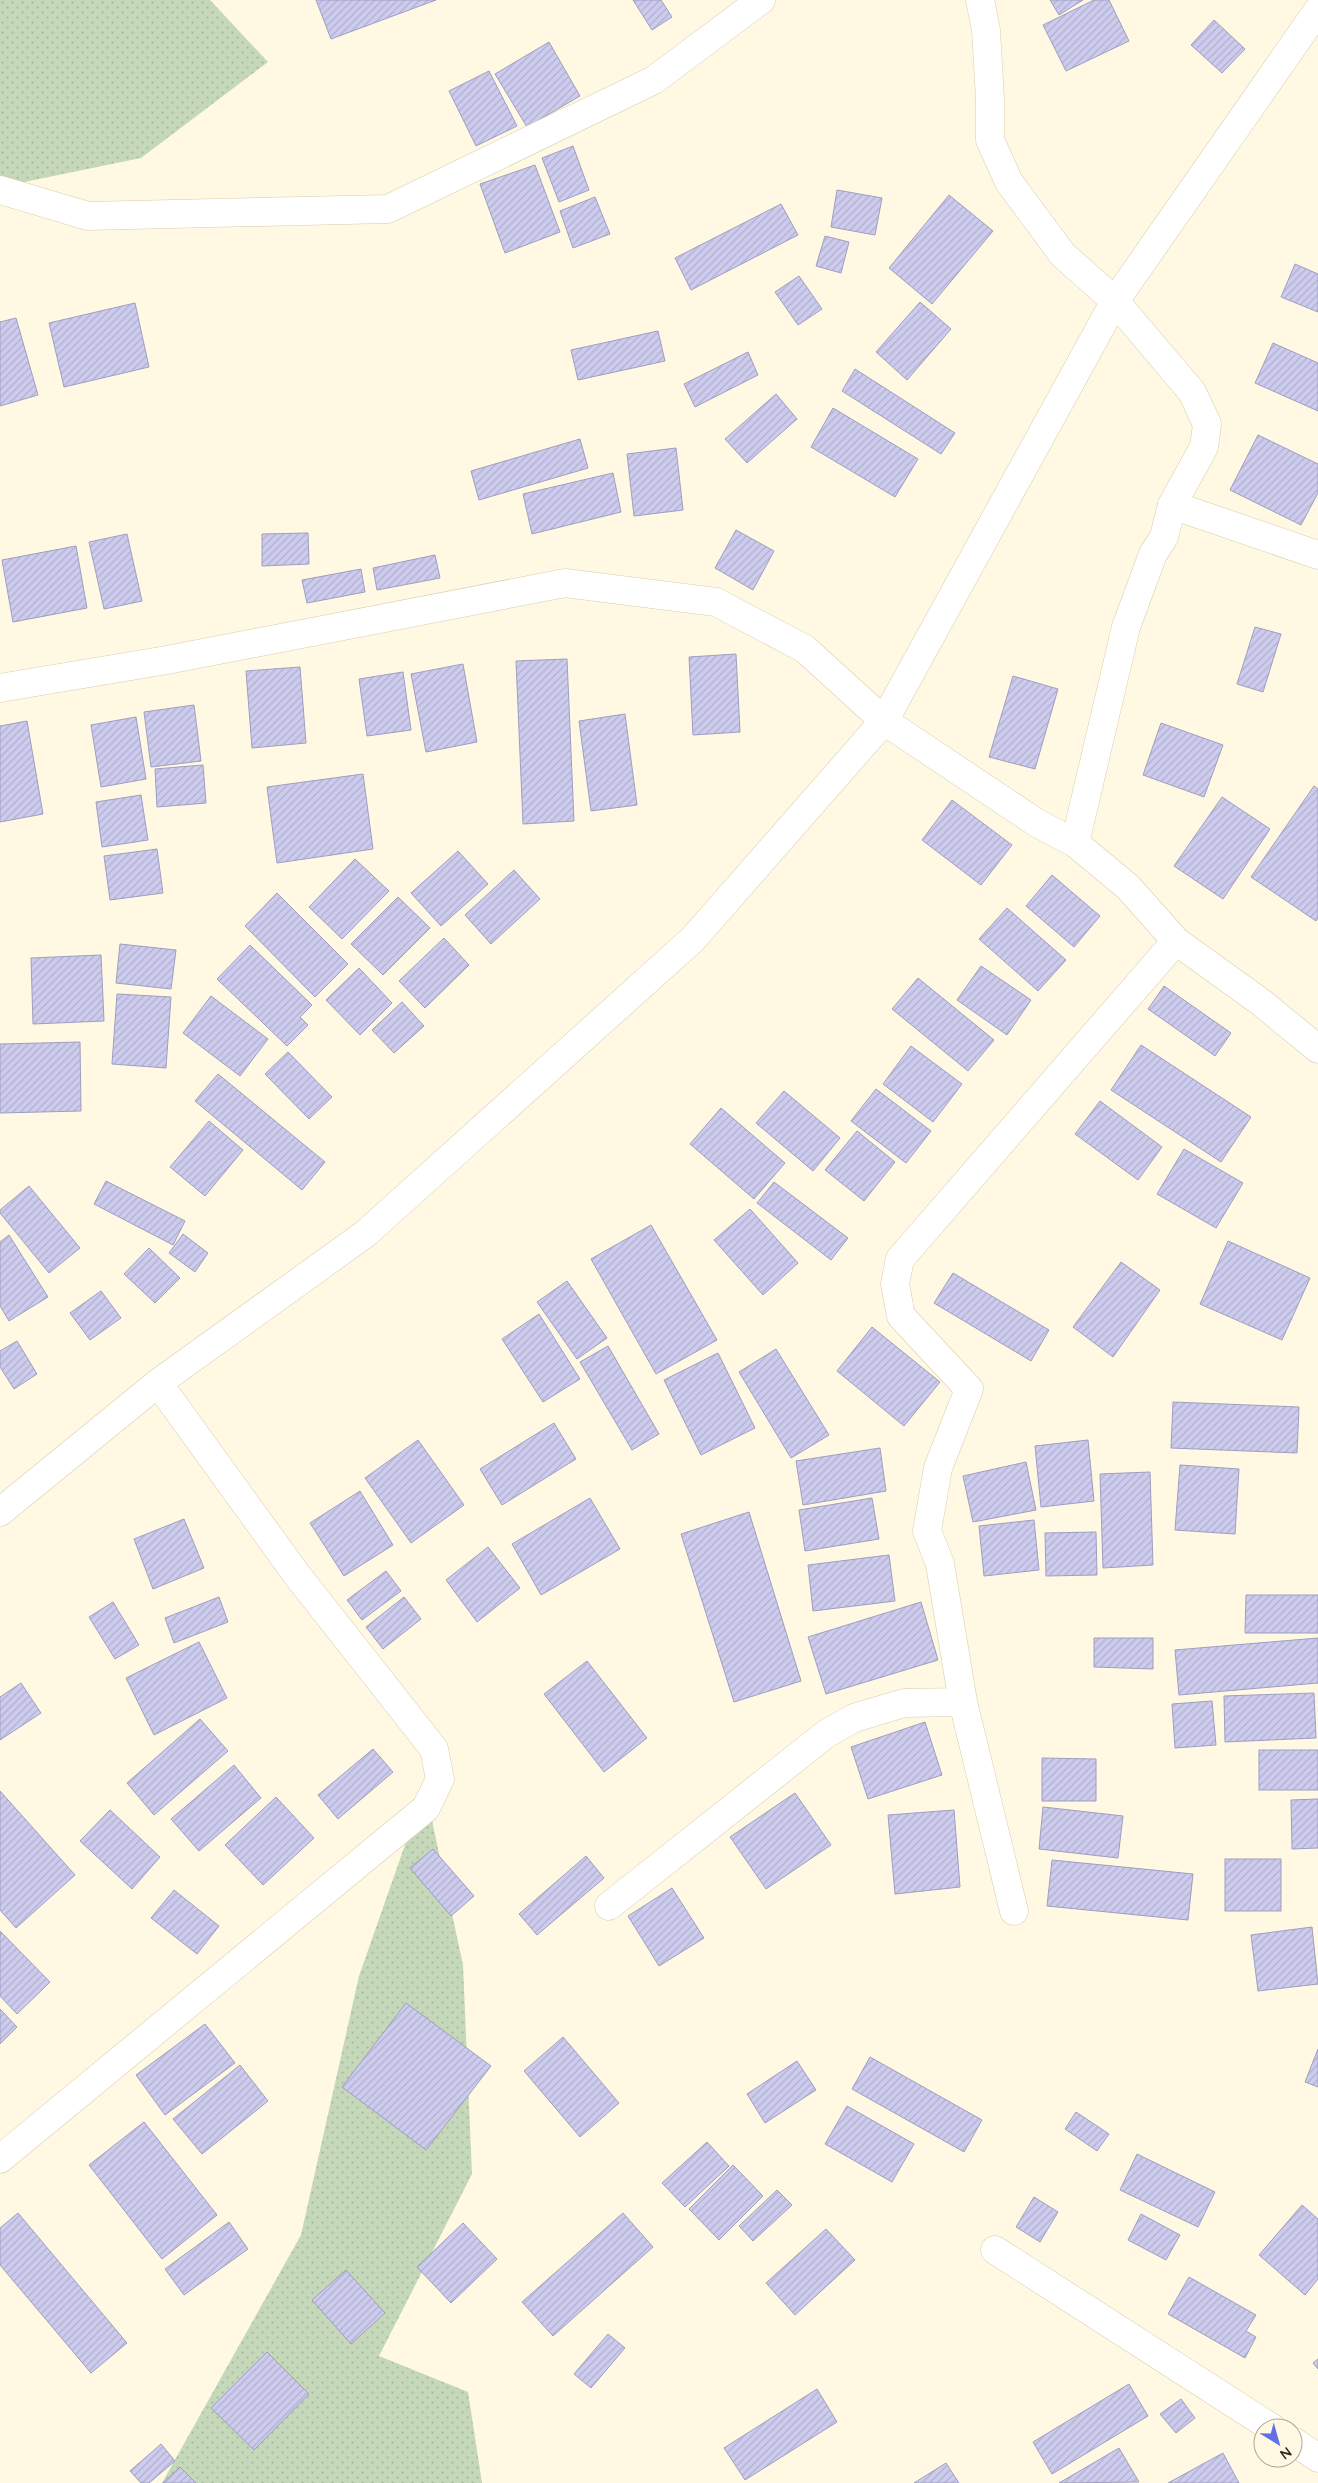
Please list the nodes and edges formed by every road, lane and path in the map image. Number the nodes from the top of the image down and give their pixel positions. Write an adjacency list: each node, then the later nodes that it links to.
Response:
1 (761, 0): 4 (street)
2 (980, 0): 5 (street)
3 (1318, 10): 5 (street)
4 (0, 190)
5 (1115, 301): 6 (street); 9 (street)
6 (1172, 505): 7 (street); 10 (street)
7 (1318, 554)
8 (0, 688): 9 (street)
9 (884, 721): 10 (street); 13 (street)
10 (1075, 843): 11 (street)
11 (1176, 941): 12 (street); 15 (street)
12 (1318, 1049)
13 (158, 1383): 14 (street); 18 (street)
14 (0, 1512)
15 (963, 1702): 16 (street); 17 (street)
16 (609, 1906)
17 (1014, 1911)
18 (0, 2159)
19 (995, 2250): 20 (street)
20 (1256, 2418)
21 (1303, 2448): 22 (street)
22 (1318, 2458)

